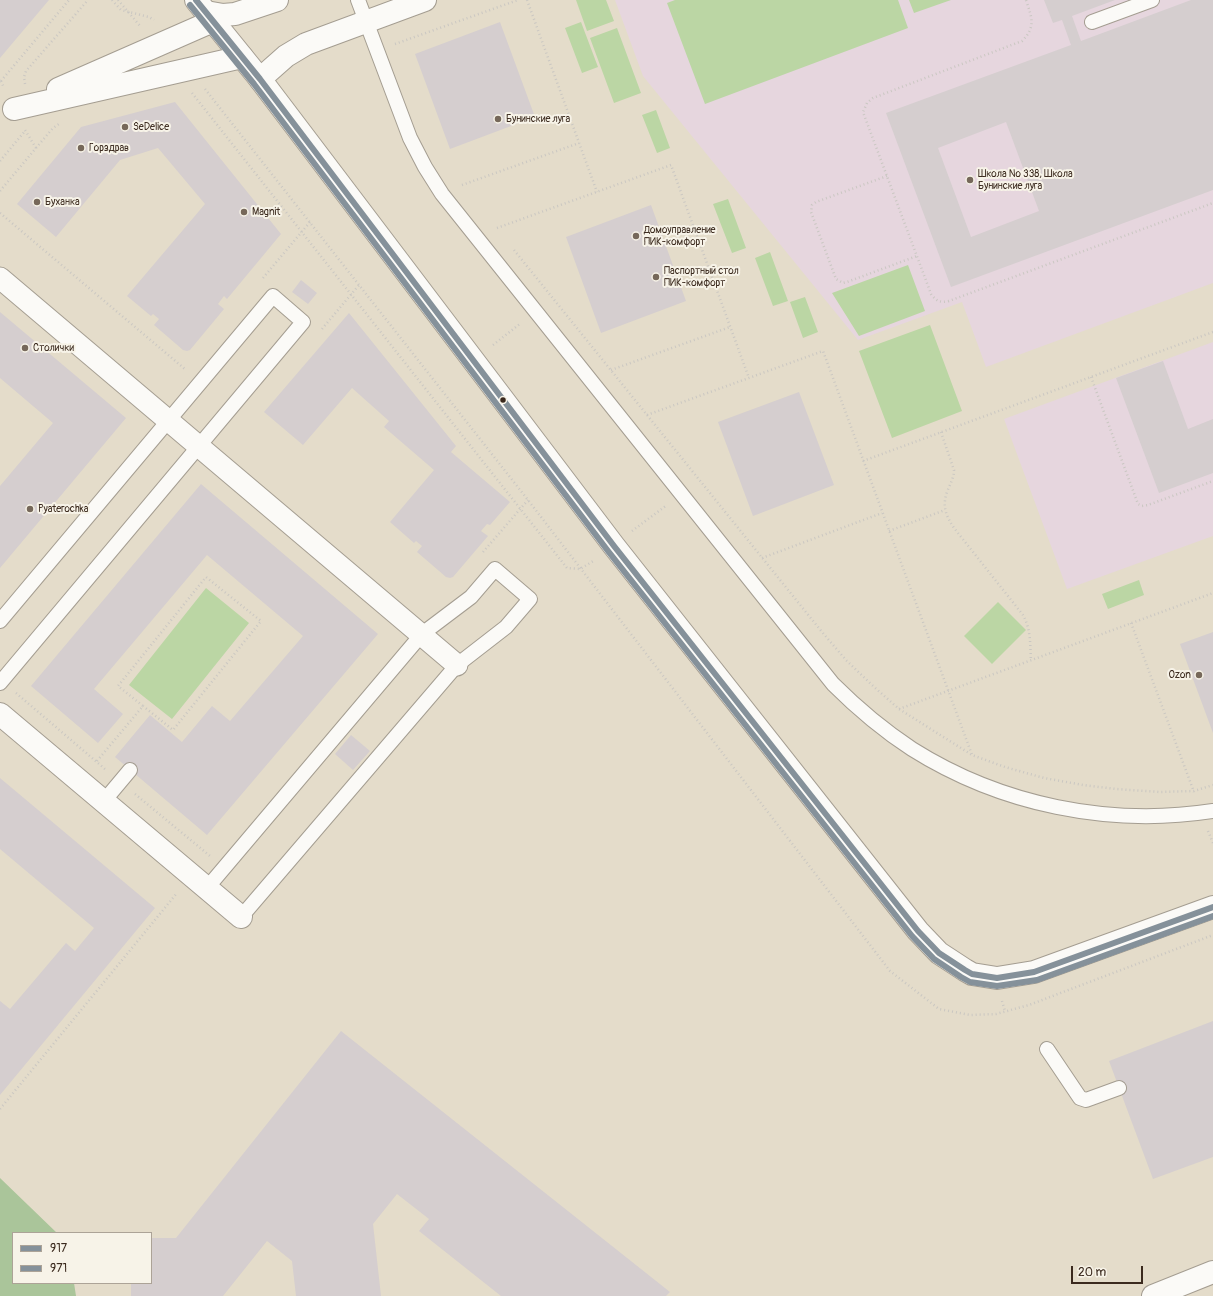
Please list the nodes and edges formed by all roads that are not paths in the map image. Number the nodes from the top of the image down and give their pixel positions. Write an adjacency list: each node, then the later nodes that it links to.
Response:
1 (277, 0): 5 (main road)
2 (358, 0): 6 (lane)
3 (425, 0): 6 (main road)
4 (1152, 0): 7 (lane)
5 (205, 11): 8 (main road); 10 (main road)
6 (375, 18): 9 (main road); 21 (lane)
7 (1092, 22)
8 (242, 57): 9 (main road); 10 (main road)
9 (260, 79): 23 (main road)
10 (7, 113)
11 (0, 278): 12 (street)
12 (168, 421): 13 (street); 13 (lane); 14 (lane)
13 (199, 446): 15 (street); 17 (lane)
14 (0, 621)
15 (422, 634): 16 (street); 16 (lane); 22 (lane)
16 (457, 665): 24 (lane)
17 (1, 682)
18 (0, 714): 20 (main road)
19 (130, 770): 20 (lane)
20 (104, 801): 22 (main road)
21 (1207, 812)
22 (207, 888): 24 (main road)
23 (1213, 907)
24 (241, 917)
25 (1047, 1049): 26 (lane)
26 (1119, 1088)
27 (1213, 1272): 28 (main road)
28 (1153, 1296)

